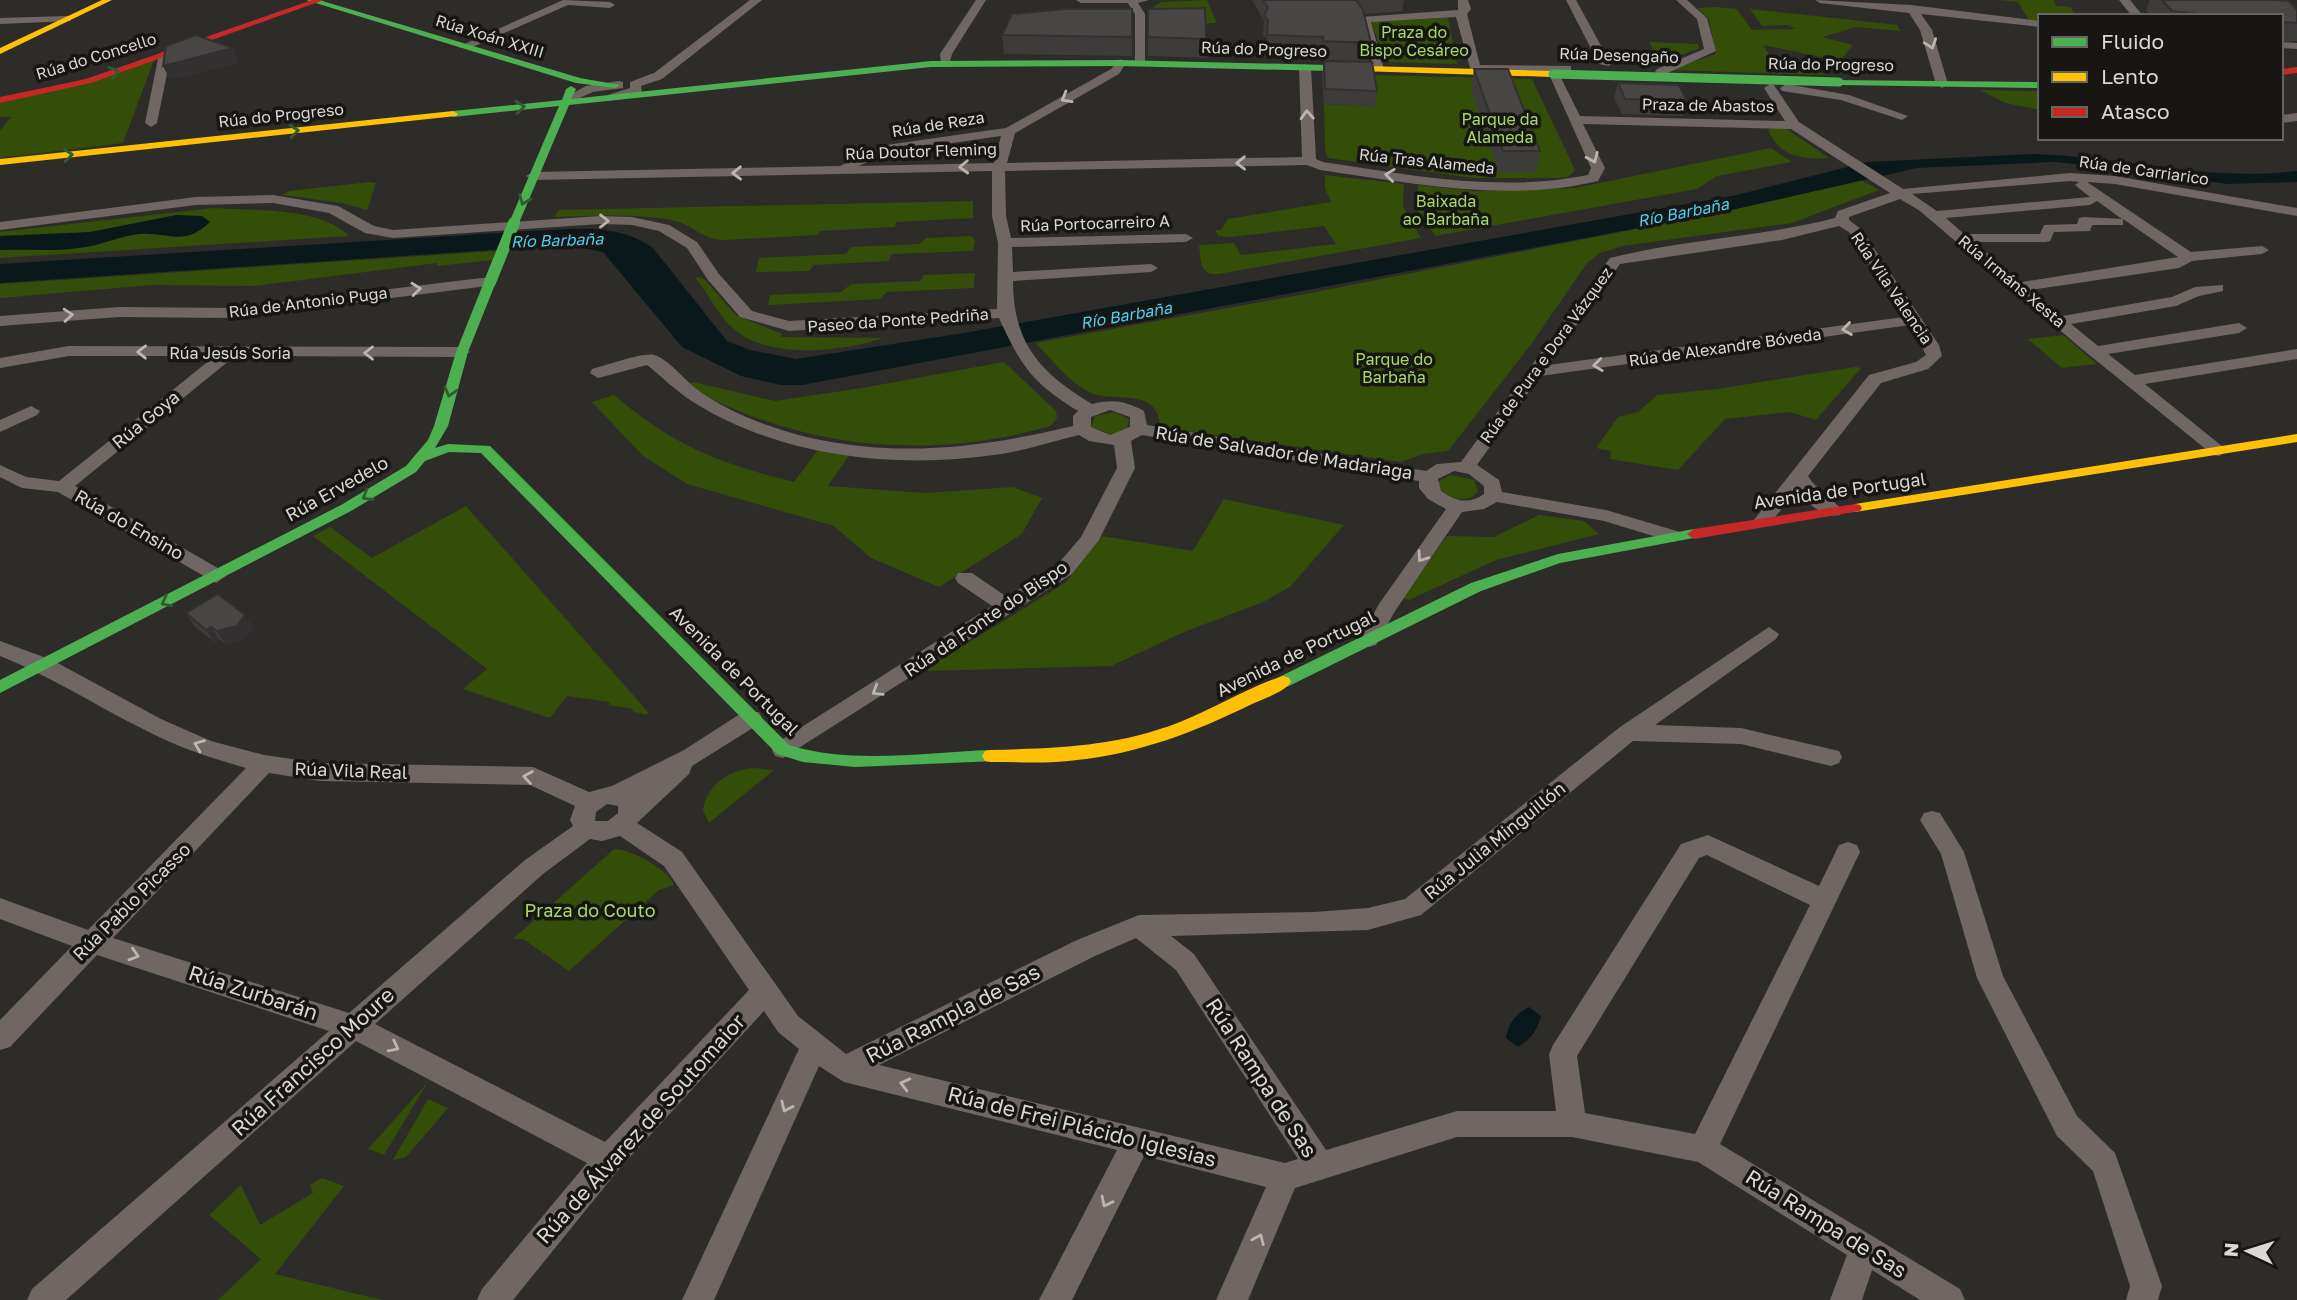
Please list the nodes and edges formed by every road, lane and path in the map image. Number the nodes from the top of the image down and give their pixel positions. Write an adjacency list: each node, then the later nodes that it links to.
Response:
1 (108, 0): 18 (street)
2 (757, 0): 35 (street)
3 (981, 0): 24 (street)
4 (1081, 0): 12 (street)
5 (1146, 0): 12 (street)
6 (1463, 0): 16 (street)
7 (1571, 0): 27 (street)
8 (1681, 0): 31 (street)
9 (1820, 0): 14 (street)
10 (2124, 0): 17 (street)
11 (316, 1): 21 (street, Rúa Xoán XXIII); 23 (street, Rúa do Concello)
12 (1132, 1): 26 (street)
13 (614, 3): 21 (street)
14 (1893, 3): 15 (street)
15 (1911, 8): 20 (street); 34 (street, one-way to 34)
16 (1461, 13): 29 (street); 30 (street)
17 (2136, 14)
18 (67, 19): 19 (street); 22 (street)
19 (0, 21)
20 (2038, 24)
21 (464, 47): 38 (street, Rúa Xoán XXIII)
22 (0, 51)
23 (165, 54): 40 (street, Rúa do Concello, one-way to 23); 43 (street)
24 (945, 63): 25 (street, Rúa do Progreso); 37 (street, Rúa do Progreso)
25 (1120, 63): 26 (street, Rúa do Progreso); 45 (street, Rúa de Reza, one-way to 45)
26 (1141, 63): 28 (street, Rúa do Progreso)
27 (1605, 64)
28 (1305, 68): 29 (street, Rúa do Progreso); 47 (street, one-way to 28)
29 (1378, 69): 30 (street, Rúa do Progreso)
30 (1476, 72): 31 (street, Rúa Desengaño); 32 (street, Rúa do Progreso)
31 (1661, 72): 33 (street, Rúa Desengaño)
32 (1553, 74): 34 (street, Rúa do Progreso, bridge); 42 (street, Rúa Tras Alameda)
33 (1761, 75)
34 (1942, 84): 36 (street, Rúa do Progreso)
35 (627, 85): 37 (street, Rúa do Progreso); 38 (street, Rúa Xoán XXIII); 39 (street, Rúa do Progreso)
36 (2038, 85)
37 (699, 87): 39 (street, Rúa do Progreso)
38 (574, 93): 39 (street, Rúa do Progreso); 46 (street, Rúa do Progreso, one-way to 38); 50 (street, Rúa Ervedelo)
39 (604, 99)
40 (0, 100)
41 (1902, 116): 44 (street, Praza de Abastos)
42 (1576, 120): 44 (street, Praza de Abastos); 47 (street, Rúa Tras Alameda, one-way to 47)
43 (151, 123)
44 (1794, 125): 52 (street, Rúa Irmáns Xesta)
45 (1009, 131): 48 (street, Rúa de Reza); 49 (street, Rúa de Reza)
46 (0, 162)
47 (1309, 162): 48 (street, Rúa Doutor Fleming, one-way to 48)
48 (1001, 166): 49 (street, Rúa Doutor Fleming, one-way to 49); 61 (street, Rúa de Reza)
49 (835, 171): 50 (street, Rúa Doutor Fleming, one-way to 50)
50 (533, 176): 66 (street, Rúa Ervedelo, one-way to 66, bridge)
51 (2070, 177): 52 (street, Rúa de Carriarico); 54 (street, Rúa de Carriarico); 63 (street)
52 (1894, 192): 55 (street, Rúa Irmáns Xesta); 56 (street, Rúa Vila Valencia)
53 (2090, 201): 55 (street)
54 (2297, 212)
55 (1934, 215): 60 (street, Rúa Irmáns Xesta)
56 (1841, 221): 70 (street, Rúa Vila Valencia); 79 (street, Rúa de Pura e Dora Vázquez)
57 (2118, 222): 60 (street)
58 (0, 226): 69 (street, Paseo da Ponte Pedriña, one-way to 69)
59 (1186, 238): 61 (street, Rúa Portocarreiro A)
60 (1961, 238): 67 (street, Rúa Irmáns Xesta)
61 (1005, 243): 65 (street, Rúa de Reza)
62 (2262, 250): 63 (street)
63 (2188, 257): 67 (street)
64 (1151, 268): 65 (street)
65 (1006, 277): 69 (street, Rúa de Reza)
66 (490, 282): 71 (street, Rúa de Antonio Puga, one-way to 66); 75 (street, Rúa Ervedelo)
67 (2019, 287): 72 (street, Rúa Irmáns Xesta)
68 (2218, 288): 72 (street)
69 (1007, 319): 82 (street)
70 (1915, 320): 79 (street, Rúa de Alexandre Bóveda, one-way to 79); 94 (street, Rúa Vila Valencia)
71 (0, 321)
72 (2059, 321): 74 (street, Rúa Irmáns Xesta)
73 (2239, 328): 74 (street)
74 (2095, 351): 81 (street, Rúa Irmáns Xesta)
75 (462, 352): 76 (street, Rúa Jesús Soria, one-way to 76); 89 (street, Rúa Ervedelo, one-way to 89)
76 (229, 353): 78 (street, Rúa Jesús Soria, one-way to 78); 95 (street, Rúa Goya)
77 (2297, 355): 81 (street)
78 (0, 363)
79 (1535, 372): 90 (street, Rúa de Pura e Dora Vázquez)
80 (598, 373): 85 (street)
81 (2131, 381): 88 (street, Rúa Irmáns Xesta)
82 (1089, 410): 85 (street); 86 (street)
83 (31, 411): 84 (street)
84 (0, 427)
85 (1082, 429): 86 (street, Rúa de Salvador de Madariaga)
86 (1130, 434): 92 (street, Rúa de Salvador de Madariaga); 108 (street, Rúa da Fonte do Bispo)
87 (2297, 438): 88 (street, Avenida de Portugal)
88 (2219, 451): 99 (street, Avenida de Portugal)
89 (423, 457): 106 (street, Rúa Ervedelo, one-way to 106); 115 (street, Avenida de Portugal)
90 (1466, 467): 92 (street); 97 (street)
91 (0, 470): 93 (street, Rúa do Ensino)
92 (1429, 477): 98 (street)
93 (22, 482): 95 (street, Rúa do Ensino); 96 (street)
94 (1792, 482): 99 (street); 100 (street); 102 (street)
95 (63, 487): 106 (street, Rúa do Ensino)
96 (0, 492)
97 (1493, 496): 98 (street); 101 (street)
98 (1457, 506): 109 (street, one-way to 109)
99 (1833, 511): 100 (street, Avenida de Portugal)
100 (1797, 516): 102 (street, Avenida de Portugal)
101 (1612, 521): 103 (street); 104 (street); 105 (street)
102 (1762, 521): 103 (street, Avenida de Portugal)
103 (1673, 536): 104 (street, Avenida de Portugal)
104 (1640, 542): 105 (street, Avenida de Portugal)
105 (1611, 548): 109 (street, Avenida de Portugal)
106 (216, 576): 113 (street, Rúa Ervedelo, one-way to 113)
107 (965, 578): 108 (street)
108 (1008, 607): 117 (street, Rúa da Fonte do Bispo, one-way to 117)
109 (1390, 618): 111 (street)
110 (1769, 634): 116 (street, Rúa Julia Minguillón)
111 (1368, 640): 117 (street, Avenida de Portugal)
112 (0, 648): 113 (street, Rúa Vila Real)
113 (44, 665): 114 (street, Rúa Ervedelo); 119 (street, Rúa Vila Real, one-way to 113)
114 (0, 687)
115 (751, 718): 117 (street, Avenida de Portugal); 121 (street)
116 (1628, 733): 118 (street); 127 (street, Rúa Julia Minguillón)
117 (783, 750)
118 (1831, 757)
119 (264, 764): 120 (street, Rúa Vila Real, one-way to 119); 128 (street, Rúa Pablo Picasso)
120 (590, 803): 121 (street); 123 (street)
121 (623, 810): 123 (street); 129 (street, Rúa Rampla de Sas)
122 (1932, 820): 148 (street)
123 (587, 829): 130 (street, Rúa Francisco Moure)
124 (1848, 852): 125 (street)
125 (1824, 900): 134 (street); 136 (street)
126 (0, 908): 128 (street, Rúa Zurbarán)
127 (1139, 926): 133 (street, Rúa Rampla de Sas); 138 (street, Rúa Rampa de Sas)
128 (91, 942): 130 (street, Rúa Zurbarán, one-way to 130); 131 (street, Rúa Pablo Picasso)
129 (764, 992): 132 (street, Rúa Rampla de Sas); 137 (street, Rúa de Álvarez de Soutomaior)
130 (355, 1027): 137 (street, Rúa Zurbarán, one-way to 137); 141 (street, Rúa Francisco Moure)
131 (0, 1038)
132 (815, 1045): 133 (street, Rúa Rampla de Sas); 143 (street, one-way to 143)
133 (844, 1069): 135 (street, Rúa de Frei Plácido Iglesias, one-way to 133)
134 (1572, 1124): 136 (street, Rúa Rampa de Sas); 138 (street, Rúa Rampa de Sas)
135 (1137, 1141): 139 (street, Rúa de Frei Plácido Iglesias); 144 (street, one-way to 144)
136 (1703, 1149): 140 (street, Rúa Rampa de Sas)
137 (609, 1159): 142 (street, Rúa de Álvarez de Soutomaior)
138 (1320, 1167): 139 (street, Rúa de Frei Plácido Iglesias)
139 (1285, 1177): 145 (street, one-way to 139)
140 (1865, 1247): 146 (street); 147 (street, Rúa Rampa de Sas)
141 (43, 1300)
142 (493, 1300)
143 (698, 1300)
144 (1055, 1300)
145 (1232, 1300)
146 (1846, 1300)
147 (1949, 1300)
148 (2143, 1300)

